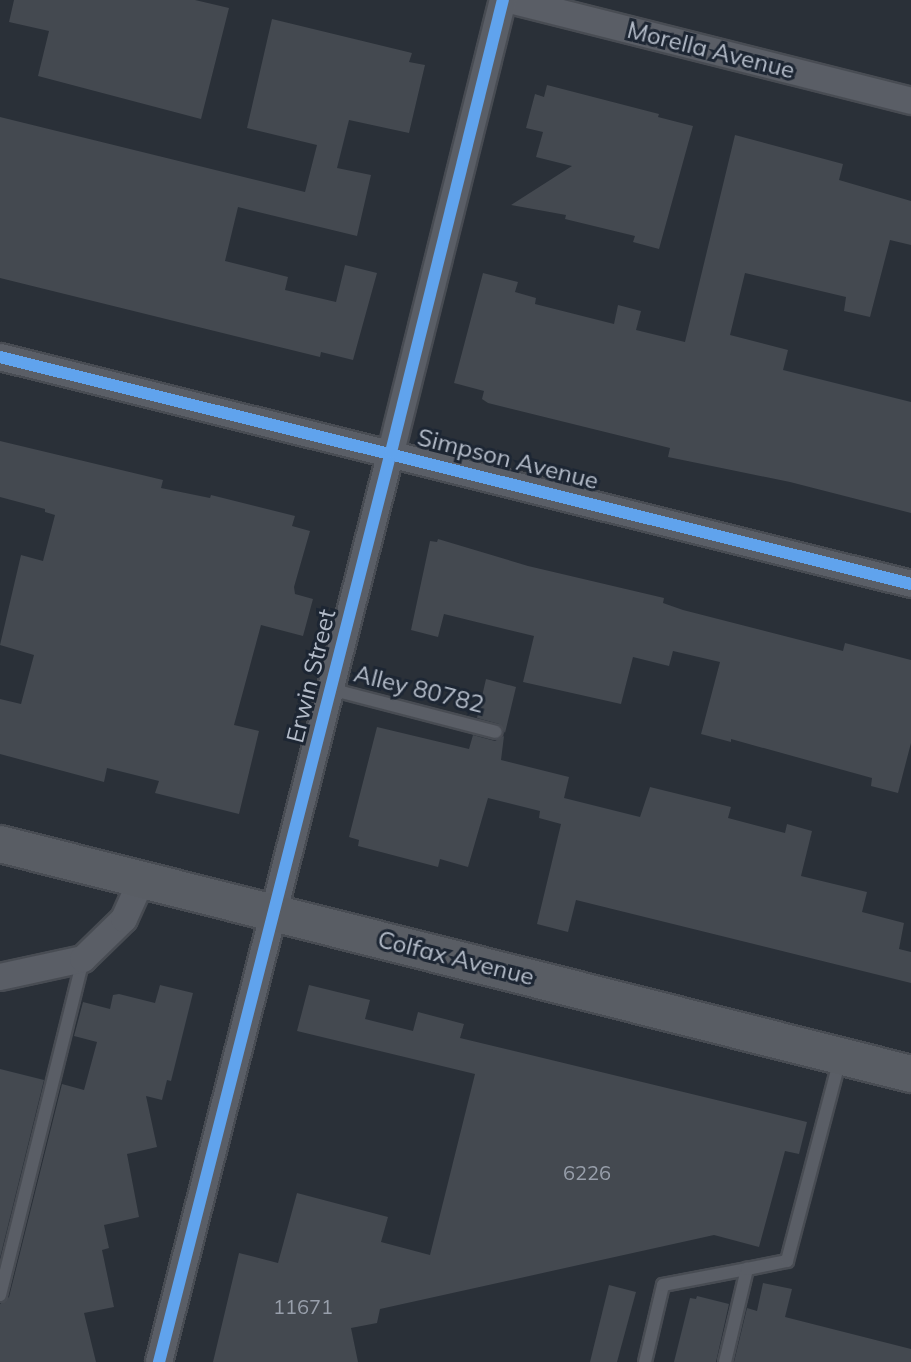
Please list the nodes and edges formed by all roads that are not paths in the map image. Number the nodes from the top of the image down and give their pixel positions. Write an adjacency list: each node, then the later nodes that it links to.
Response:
1 (503, 0): 5 (street, Erwin Street)
2 (510, 0): 3 (street, Morella Avenue)
3 (911, 101)
4 (0, 357): 5 (street, Simpson Avenue)
5 (391, 452): 6 (street, Simpson Avenue); 7 (street, Erwin Street)
6 (911, 584)
7 (330, 689): 8 (lane, Alley 80782); 11 (street, Erwin Street)
8 (496, 732)
9 (0, 844): 10 (main road, Colfax Avenue)
10 (142, 879): 11 (main road, Colfax Avenue); 12 (street)
11 (273, 911): 14 (main road, Colfax Avenue); 18 (street, Erwin Street)
12 (83, 959): 13 (street); 17 (lane)
13 (0, 977)
14 (840, 1056): 15 (main road, Colfax Avenue); 16 (lane)
15 (911, 1074)
16 (747, 1269): 19 (lane); 20 (lane)
17 (0, 1295)
18 (159, 1362)
19 (645, 1362)
20 (725, 1362)

